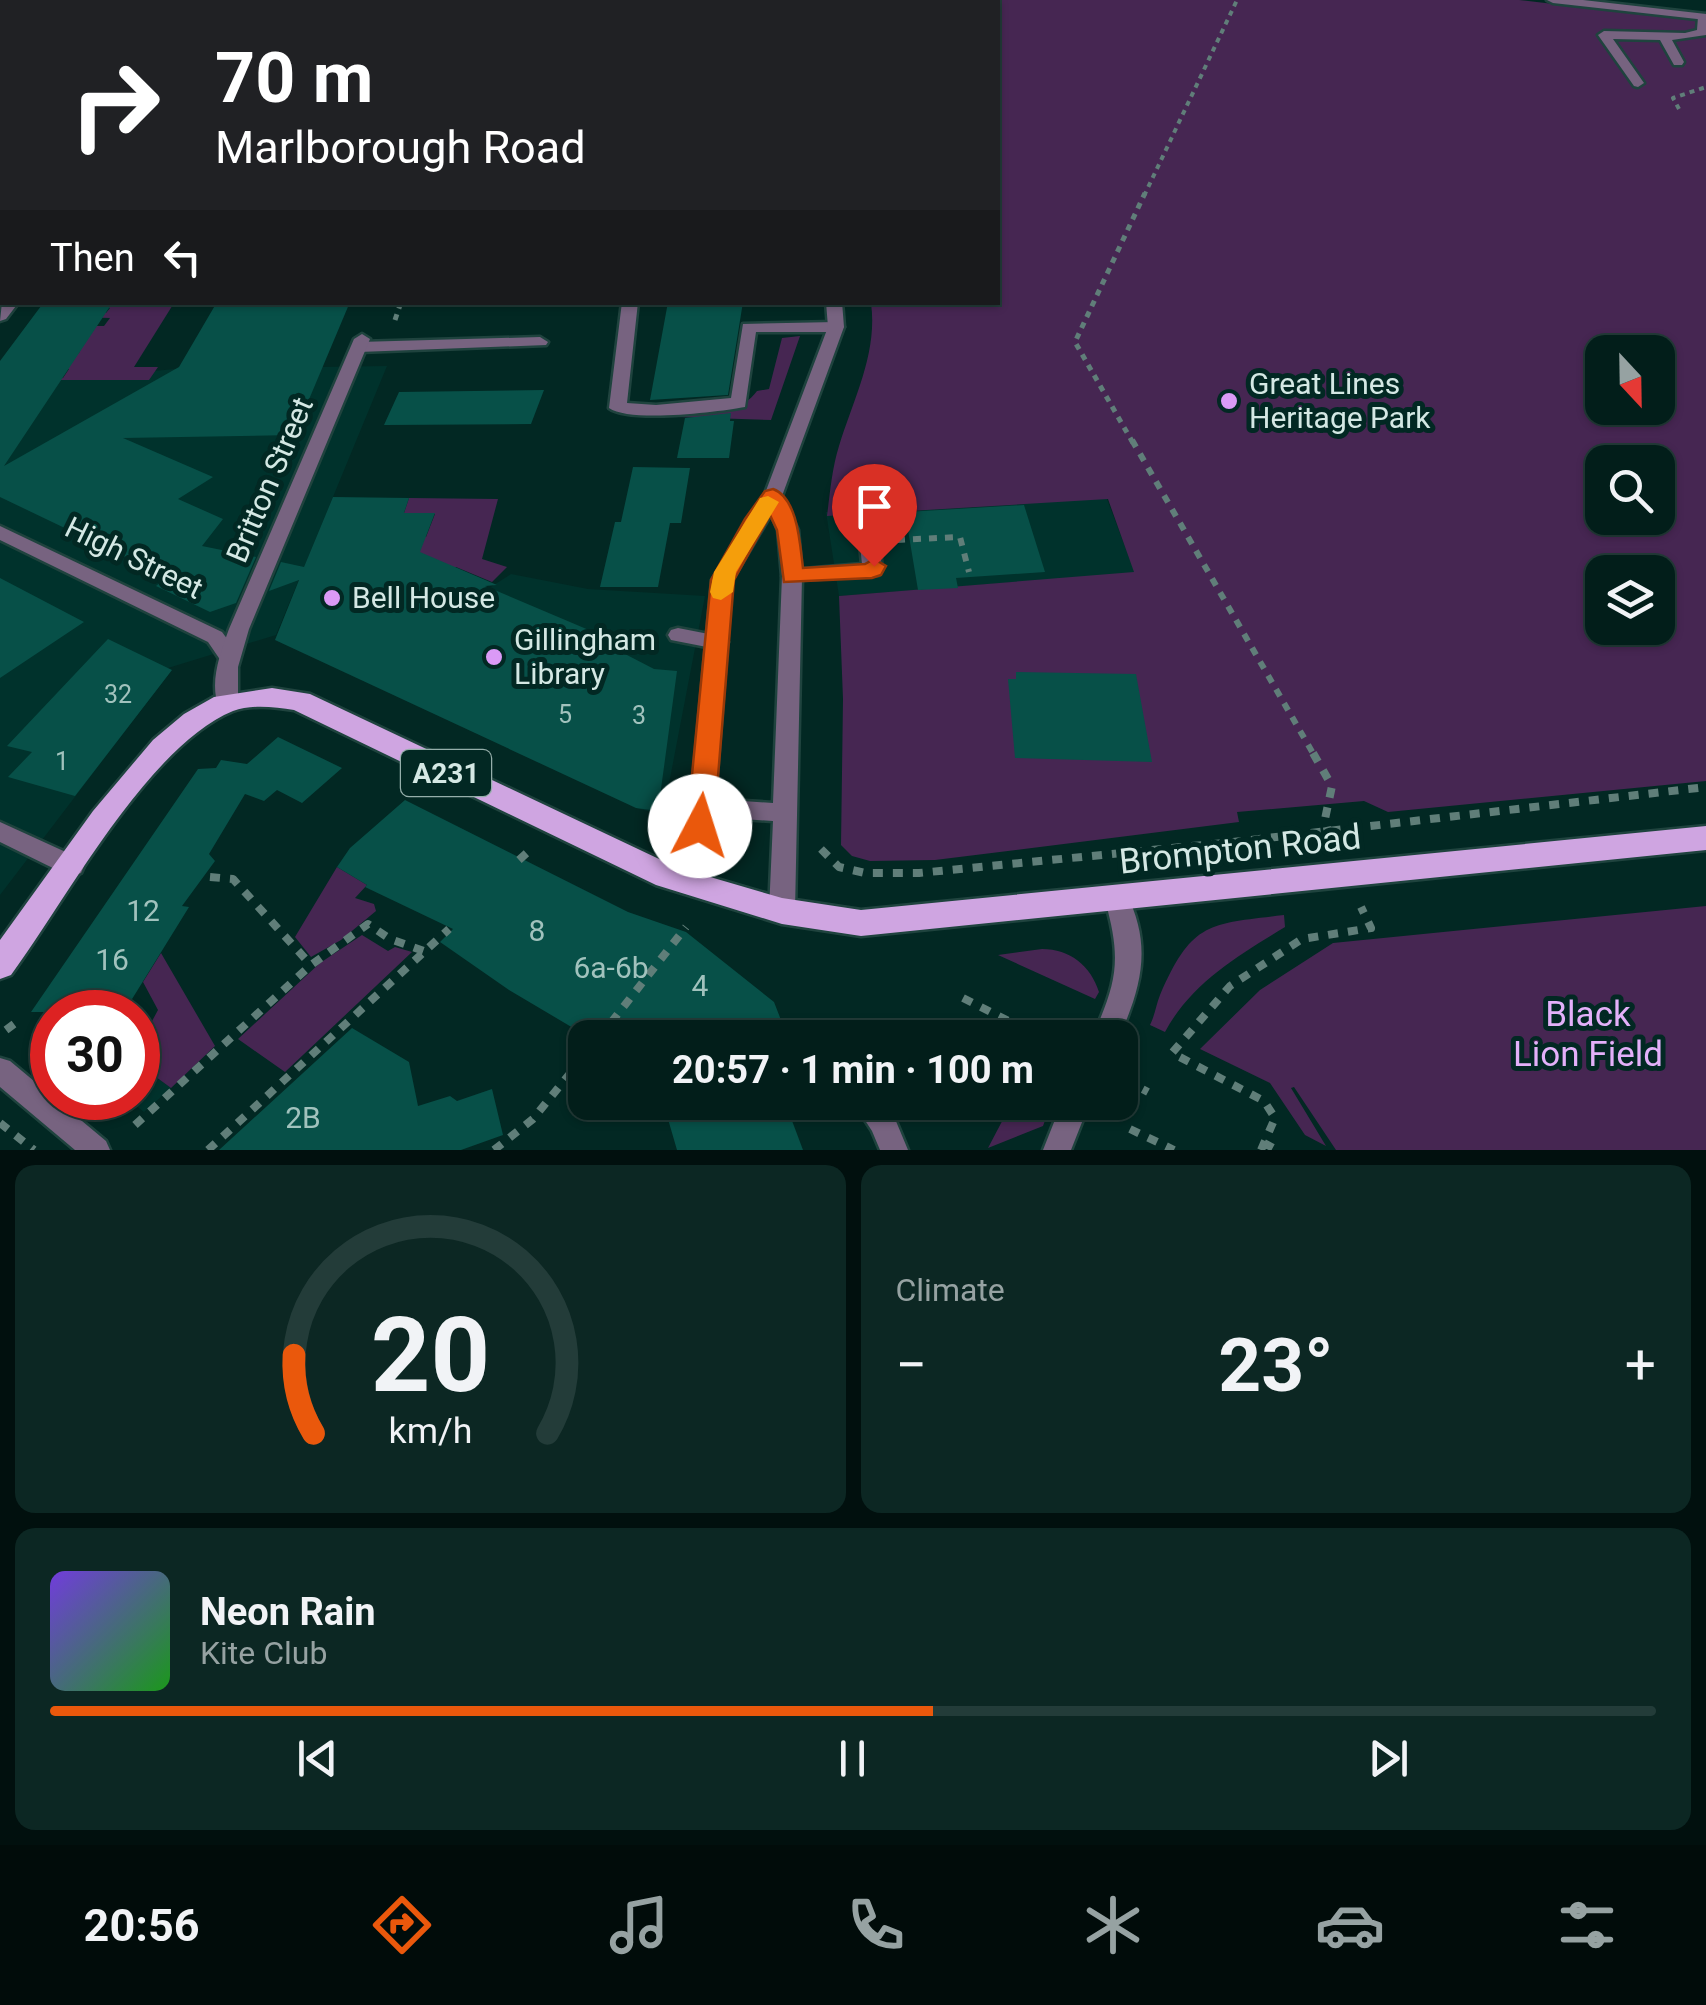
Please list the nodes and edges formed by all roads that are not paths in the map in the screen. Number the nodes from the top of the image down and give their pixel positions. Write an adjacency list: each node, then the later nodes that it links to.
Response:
1 (1553, 0): 2 (street)
2 (1670, 6): 3 (street)
3 (1705, 17): 4 (street)
4 (1664, 37): 5 (street); 6 (street)
5 (1678, 62)
6 (1638, 82)
7 (630, 305): 9 (street)
8 (834, 305): 9 (street)
9 (836, 327): 11 (street)
10 (540, 342): 17 (street, Britton Street)
11 (773, 496): 14 (street); 16 (street)
12 (867, 516): 14 (street)
13 (0, 532): 17 (street, High Street)
14 (792, 576): 20 (street)
15 (678, 635): 16 (street)
16 (717, 642): 19 (street)
17 (229, 656): 18 (street, Britton Street)
18 (227, 703): 23 (main road, A231); 24 (main road, A231)
19 (702, 808): 20 (street); 24 (street)
20 (785, 812): 26 (street)
21 (0, 831): 23 (street)
22 (1706, 838): 25 (main road, Brompton Road / A231)
23 (72, 866): 27 (main road, A231)
24 (667, 876): 26 (main road, A231)
25 (1117, 900): 26 (main road, Brompton Road / A231); 28 (street)
26 (782, 911)
27 (0, 965)
28 (1113, 1020)
29 (0, 1070): 32 (street)
30 (881, 1120): 33 (street)
31 (1069, 1120): 34 (street)
32 (96, 1150)
33 (894, 1150)
34 (1057, 1150)

